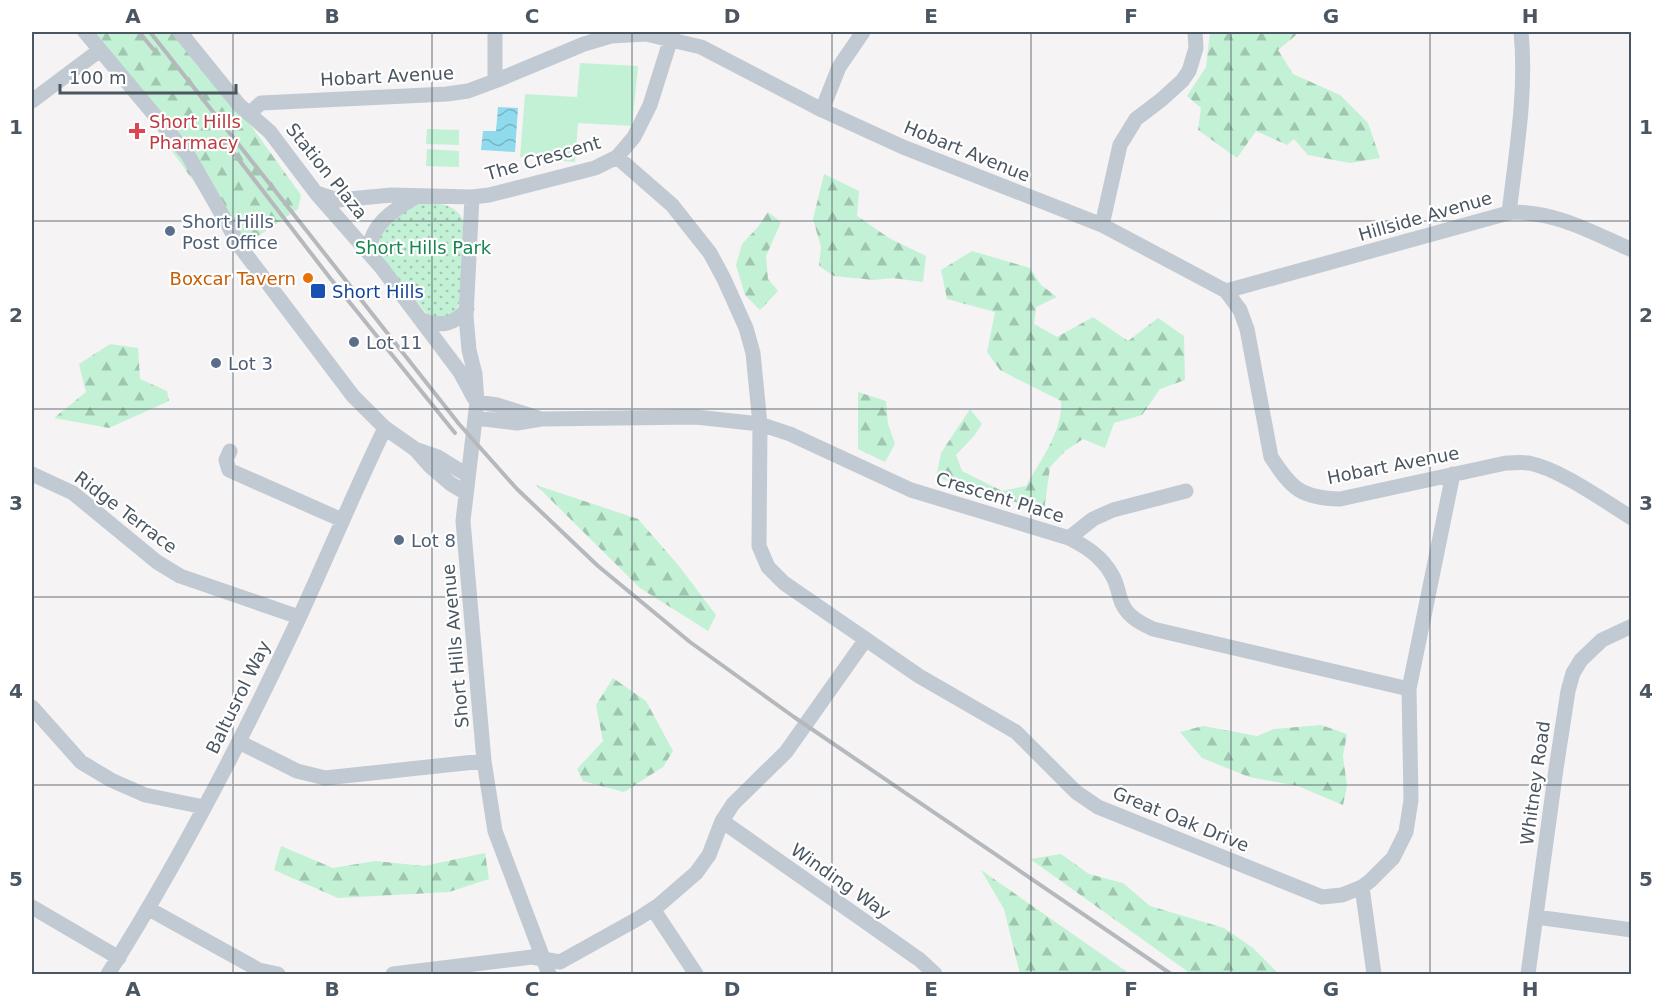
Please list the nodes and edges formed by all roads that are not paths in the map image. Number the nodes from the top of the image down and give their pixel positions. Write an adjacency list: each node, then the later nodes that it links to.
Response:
1 (86, 32): 8 (street)
2 (180, 32): 12 (street)
3 (495, 32): 9 (street)
4 (863, 32): 11 (street)
5 (1195, 32): 18 (street)
6 (1521, 32): 17 (street)
7 (672, 35): 9 (street, Hobart Avenue); 11 (street, Hobart Avenue); 13 (street)
8 (100, 50): 10 (street); 28 (street)
9 (495, 81): 12 (street, Hobart Avenue)
10 (32, 101)
11 (822, 110): 18 (street, Hobart Avenue)
12 (250, 113): 14 (street, Station Plaza)
13 (617, 157): 16 (street, The Crescent); 27 (street, The Crescent)
14 (316, 193): 15 (street, The Crescent); 20 (street, Station Plaza)
15 (417, 196): 16 (street, The Crescent); 20 (street)
16 (472, 197): 22 (street, Short Hills Avenue)
17 (1509, 213): 19 (street, Hillside Avenue); 21 (street, Hillside Avenue)
18 (1102, 225): 21 (street, Hobart Avenue)
19 (1632, 250)
20 (369, 252): 23 (street, Station Plaza)
21 (1226, 291): 32 (street, Hobart Avenue)
22 (467, 309): 23 (street); 24 (street, Short Hills Avenue)
23 (422, 320): 24 (street, Station Plaza)
24 (477, 402): 25 (street, Short Hills Avenue); 26 (street, Crescent Place)
25 (476, 418): 26 (street, Crescent Place); 33 (street, Short Hills Avenue)
26 (541, 419): 27 (street, Crescent Place)
27 (760, 424): 38 (street, Crescent Place); 41 (street, Great Oak Drive)
28 (385, 428): 29 (street); 37 (street, Baltusrol Way)
29 (415, 449): 33 (street); 35 (street)
30 (230, 451): 37 (street)
31 (32, 474): 39 (street, Ridge Terrace)
32 (1453, 474): 36 (street, Hobart Avenue); 42 (street, Great Oak Drive)
33 (467, 475): 35 (street, Short Hills Avenue)
34 (1186, 491): 38 (street)
35 (466, 493): 45 (street, Short Hills Avenue)
36 (1632, 518)
37 (342, 520): 39 (street, Baltusrol Way)
38 (1069, 538): 42 (street, Crescent Place)
39 (299, 617): 44 (street, Baltusrol Way)
40 (1632, 626): 52 (street, Whitney Road)
41 (866, 639): 47 (street); 48 (street, Great Oak Drive)
42 (1409, 689): 48 (street, Great Oak Drive)
43 (32, 707): 46 (street)
44 (239, 742): 45 (street); 46 (street, Baltusrol Way)
45 (484, 761): 55 (street, Short Hills Avenue)
46 (204, 807): 50 (street, Baltusrol Way)
47 (722, 821): 51 (street); 61 (street, Winding Way)
48 (1362, 887): 62 (street)
49 (32, 907): 54 (street)
50 (149, 909): 54 (street, Baltusrol Way); 57 (street)
51 (653, 909): 55 (street); 60 (street)
52 (1536, 917): 53 (street); 63 (street, Whitney Road)
53 (1632, 930)
54 (119, 958): 56 (street, Baltusrol Way)
55 (544, 959): 58 (street); 59 (street, Short Hills Avenue)
56 (108, 975)
57 (278, 975)
58 (393, 975)
59 (549, 975)
60 (696, 975)
61 (935, 975)
62 (1374, 975)
63 (1528, 975)

